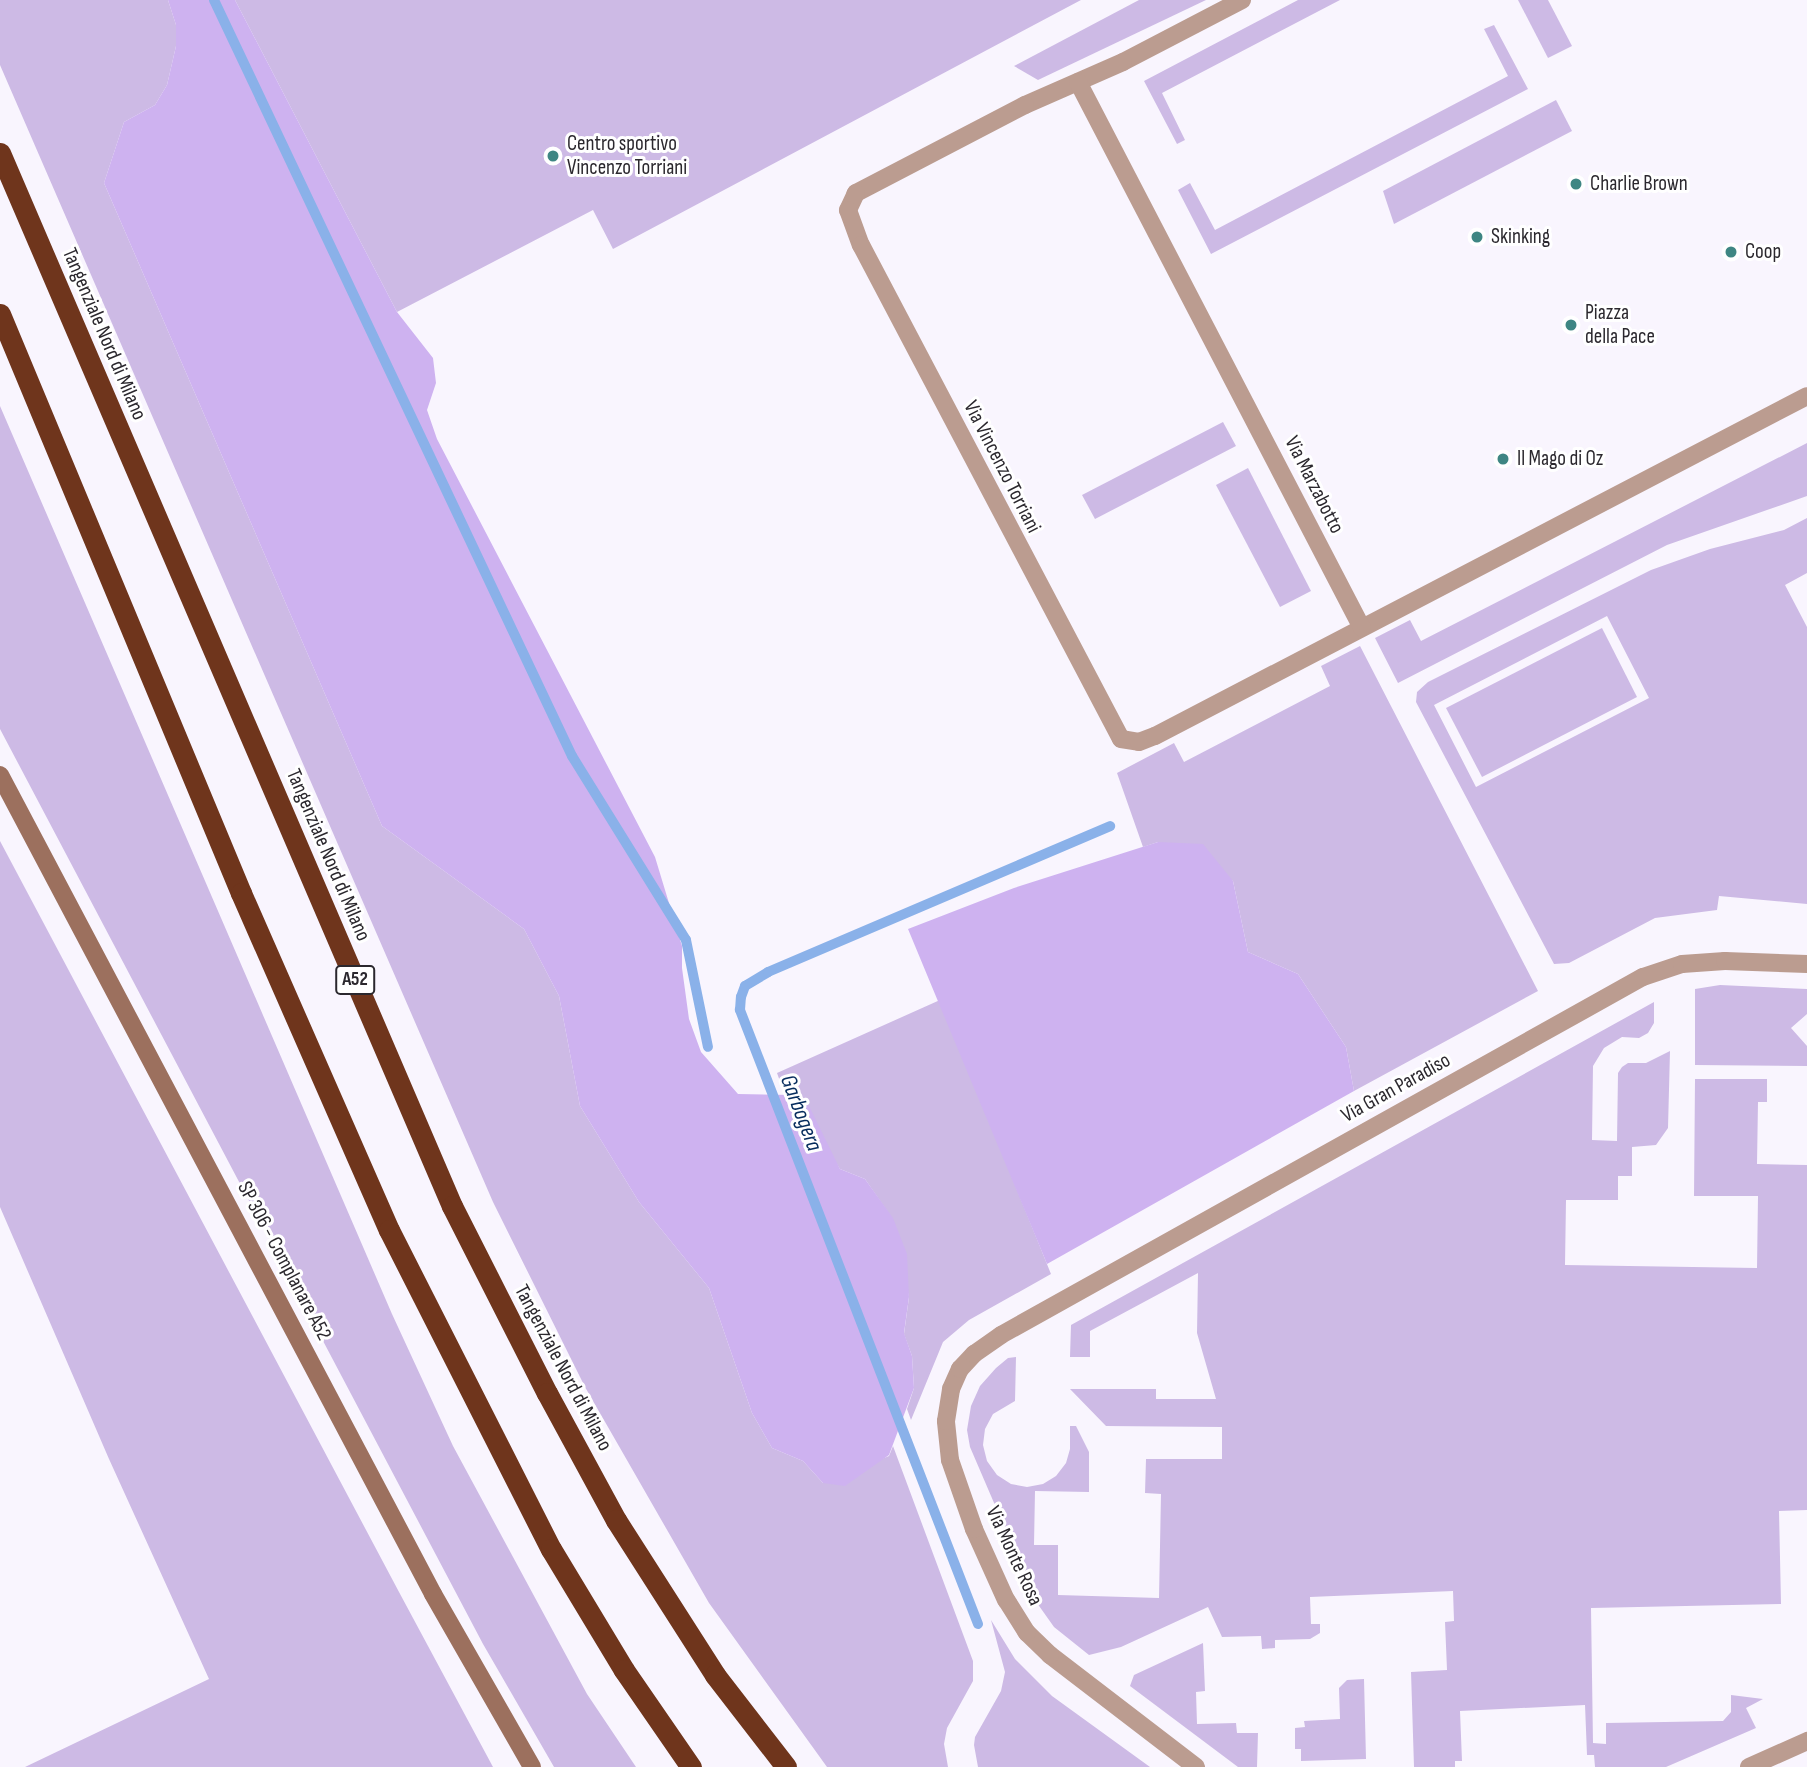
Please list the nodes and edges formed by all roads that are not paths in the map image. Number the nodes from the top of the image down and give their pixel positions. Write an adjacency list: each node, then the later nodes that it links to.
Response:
1 (1242, 0): 2 (street)
2 (1078, 82): 6 (street, Via Marzabotto); 6 (street, Via Vincenzo Torriani)
3 (0, 153): 13 (highway, Tangenziale Nord di Milano / A52)
4 (0, 314): 12 (highway)
5 (1807, 396): 6 (street)
6 (1362, 628)
7 (0, 775): 11 (main road, SP 306 - Complanare A52)
8 (1807, 964): 9 (street, Via Gran Paradiso)
9 (1027, 1321): 14 (street, Via Monte Rosa)
10 (1807, 1741): 15 (street)
11 (532, 1767)
12 (691, 1767)
13 (786, 1767)
14 (1196, 1767)
15 (1749, 1767)

